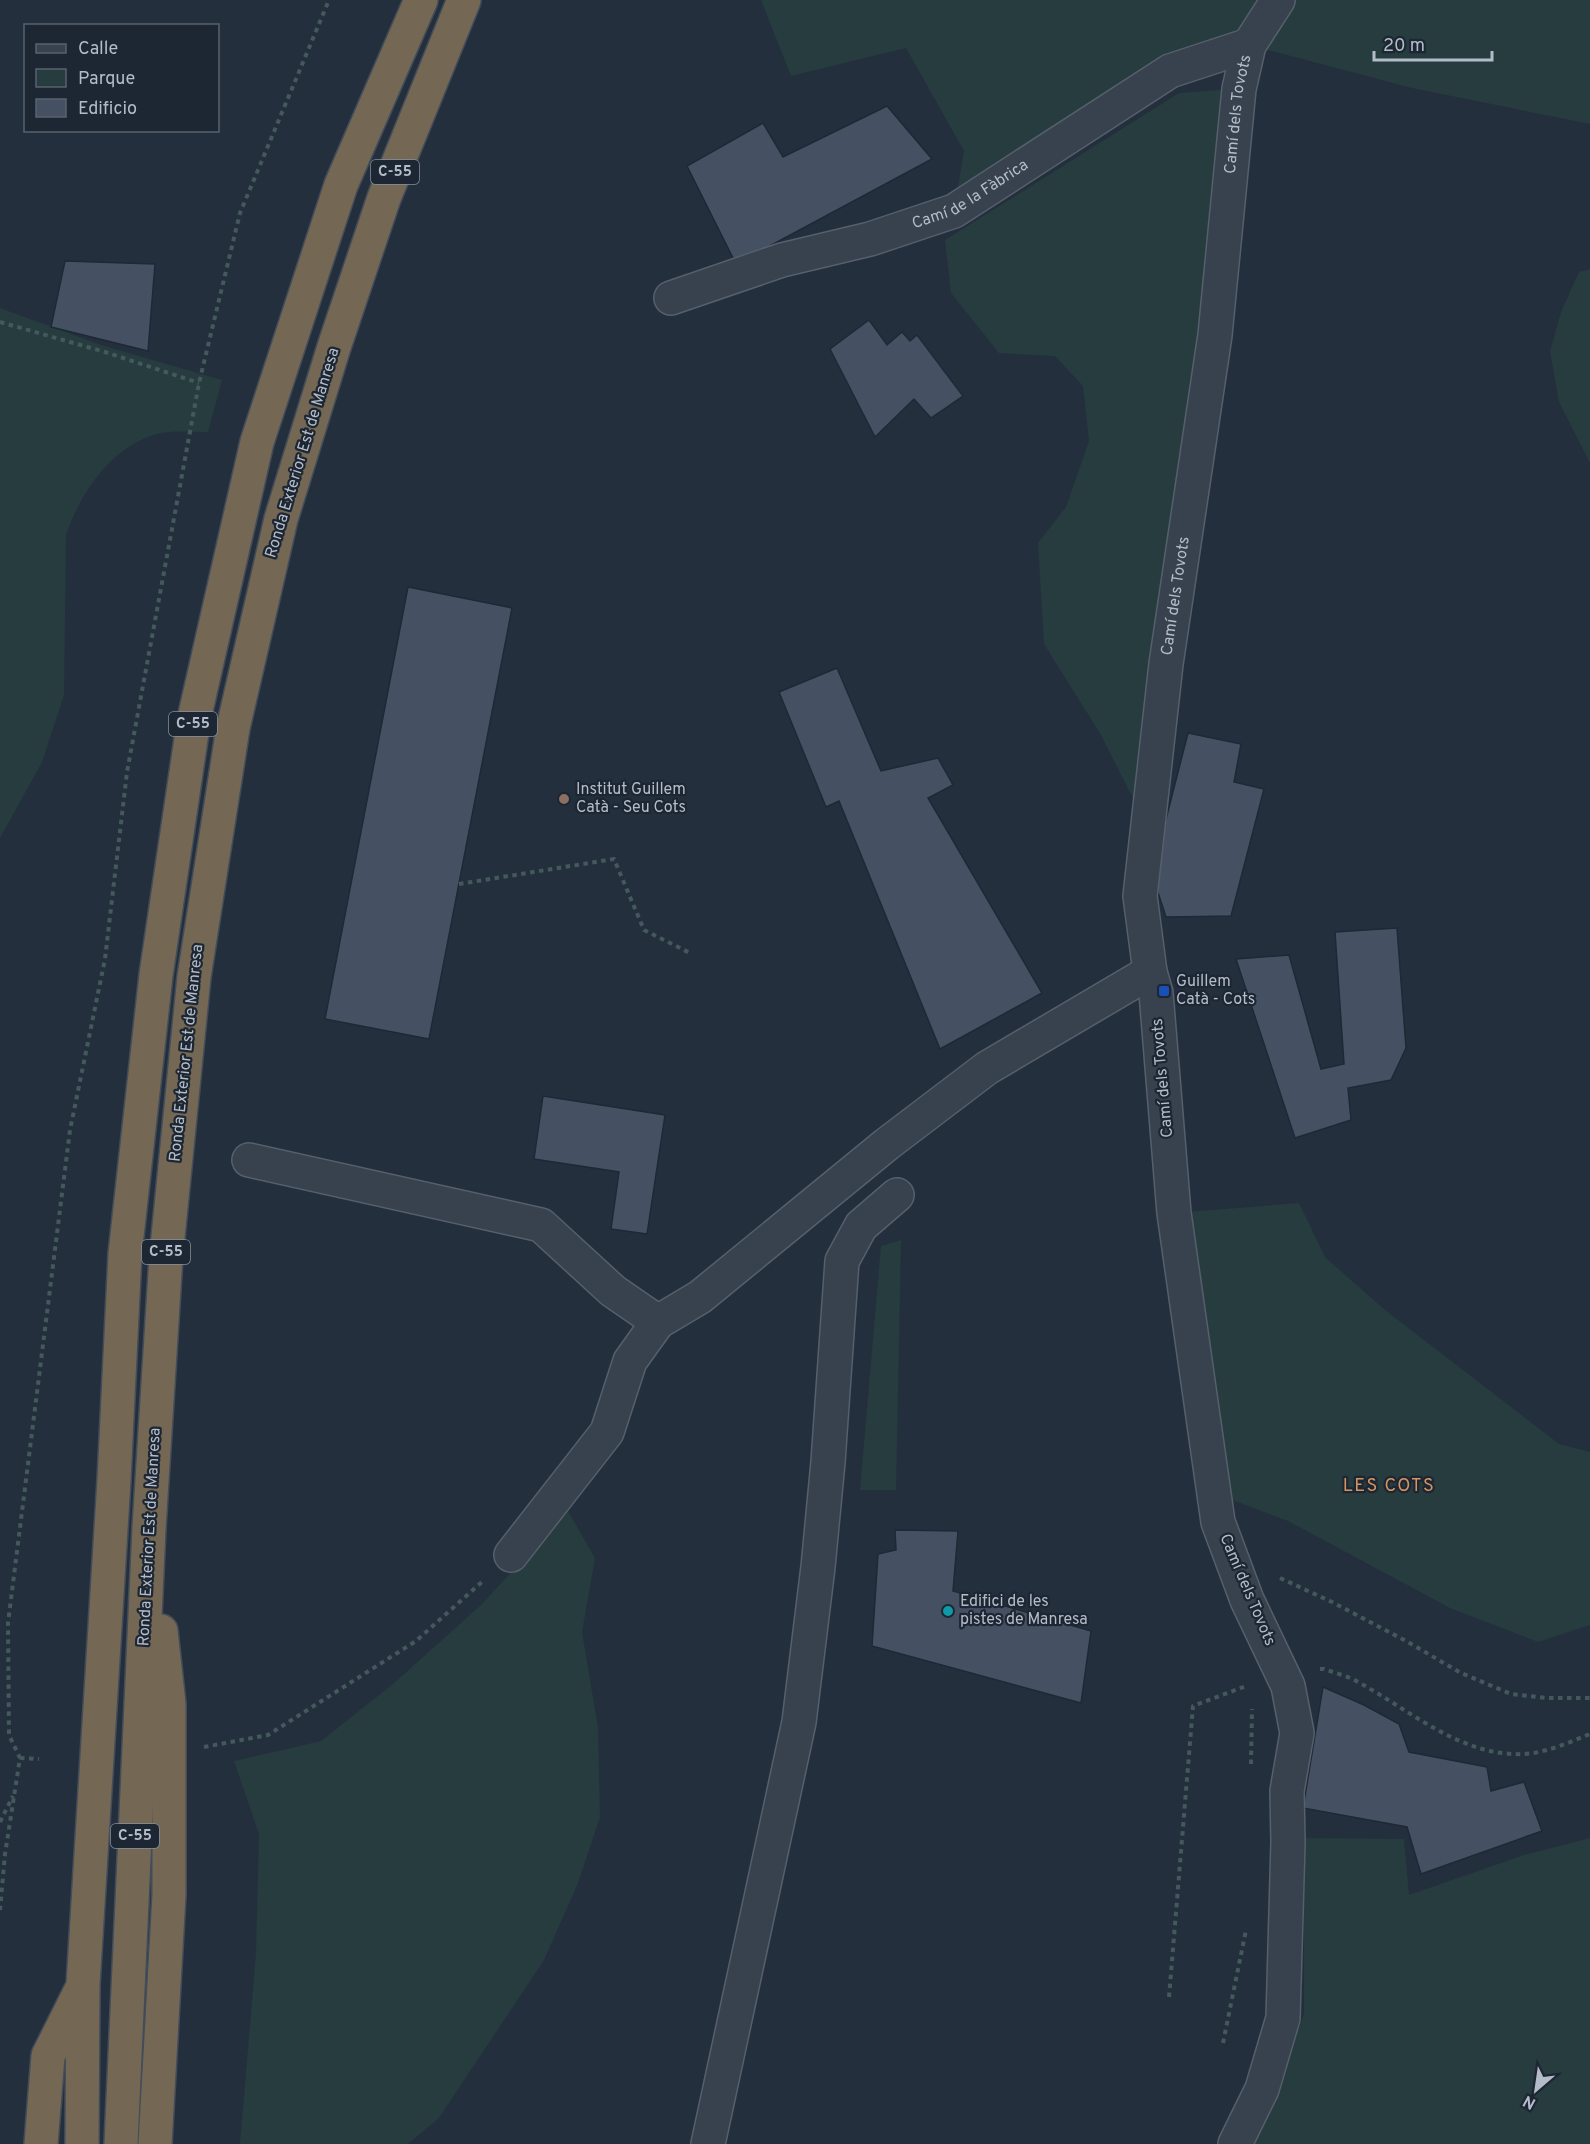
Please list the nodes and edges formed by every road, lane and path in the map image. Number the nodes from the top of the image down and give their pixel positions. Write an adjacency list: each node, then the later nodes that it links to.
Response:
1 (329, 0): 8 (path)
2 (421, 0): 29 (highway, C-55)
3 (464, 0): 15 (highway, Ronda Exterior Est de Manresa / C-55)
4 (1278, 0): 5 (street, Camí dels Tovots)
5 (1249, 45): 6 (street, Camí de la Fàbrica); 11 (street, Camí dels Tovots)
6 (671, 298)
7 (0, 322): 8 (path)
8 (199, 383): 22 (path)
9 (459, 884): 10 (path)
10 (690, 953)
11 (1150, 972): 14 (street); 17 (street, Camí dels Tovots)
12 (249, 1160): 14 (street)
13 (897, 1195): 36 (street)
14 (658, 1322): 16 (street)
15 (149, 1528): 34 (highway, Ronda Exterior Est de Manresa / C-55); 35 (highway)
16 (511, 1555): 21 (path)
17 (1238, 1573): 18 (street, Camí dels Tovots); 19 (path)
18 (1267, 1679): 20 (path); 24 (path); 30 (path); 37 (street, Camí dels Tovots)
19 (1590, 1698)
20 (1590, 1734)
21 (197, 1748)
22 (20, 1758): 23 (path); 25 (path)
23 (39, 1759)
24 (1251, 1765)
25 (14, 1792): 26 (path); 27 (path)
26 (0, 1822)
27 (0, 1910)
28 (1247, 1922): 31 (path)
29 (83, 1985): 32 (highway); 33 (highway, C-55)
30 (1169, 1997)
31 (1223, 2043)
32 (41, 2144)
33 (82, 2144)
34 (121, 2144)
35 (155, 2144)
36 (708, 2144)
37 (1235, 2144)

